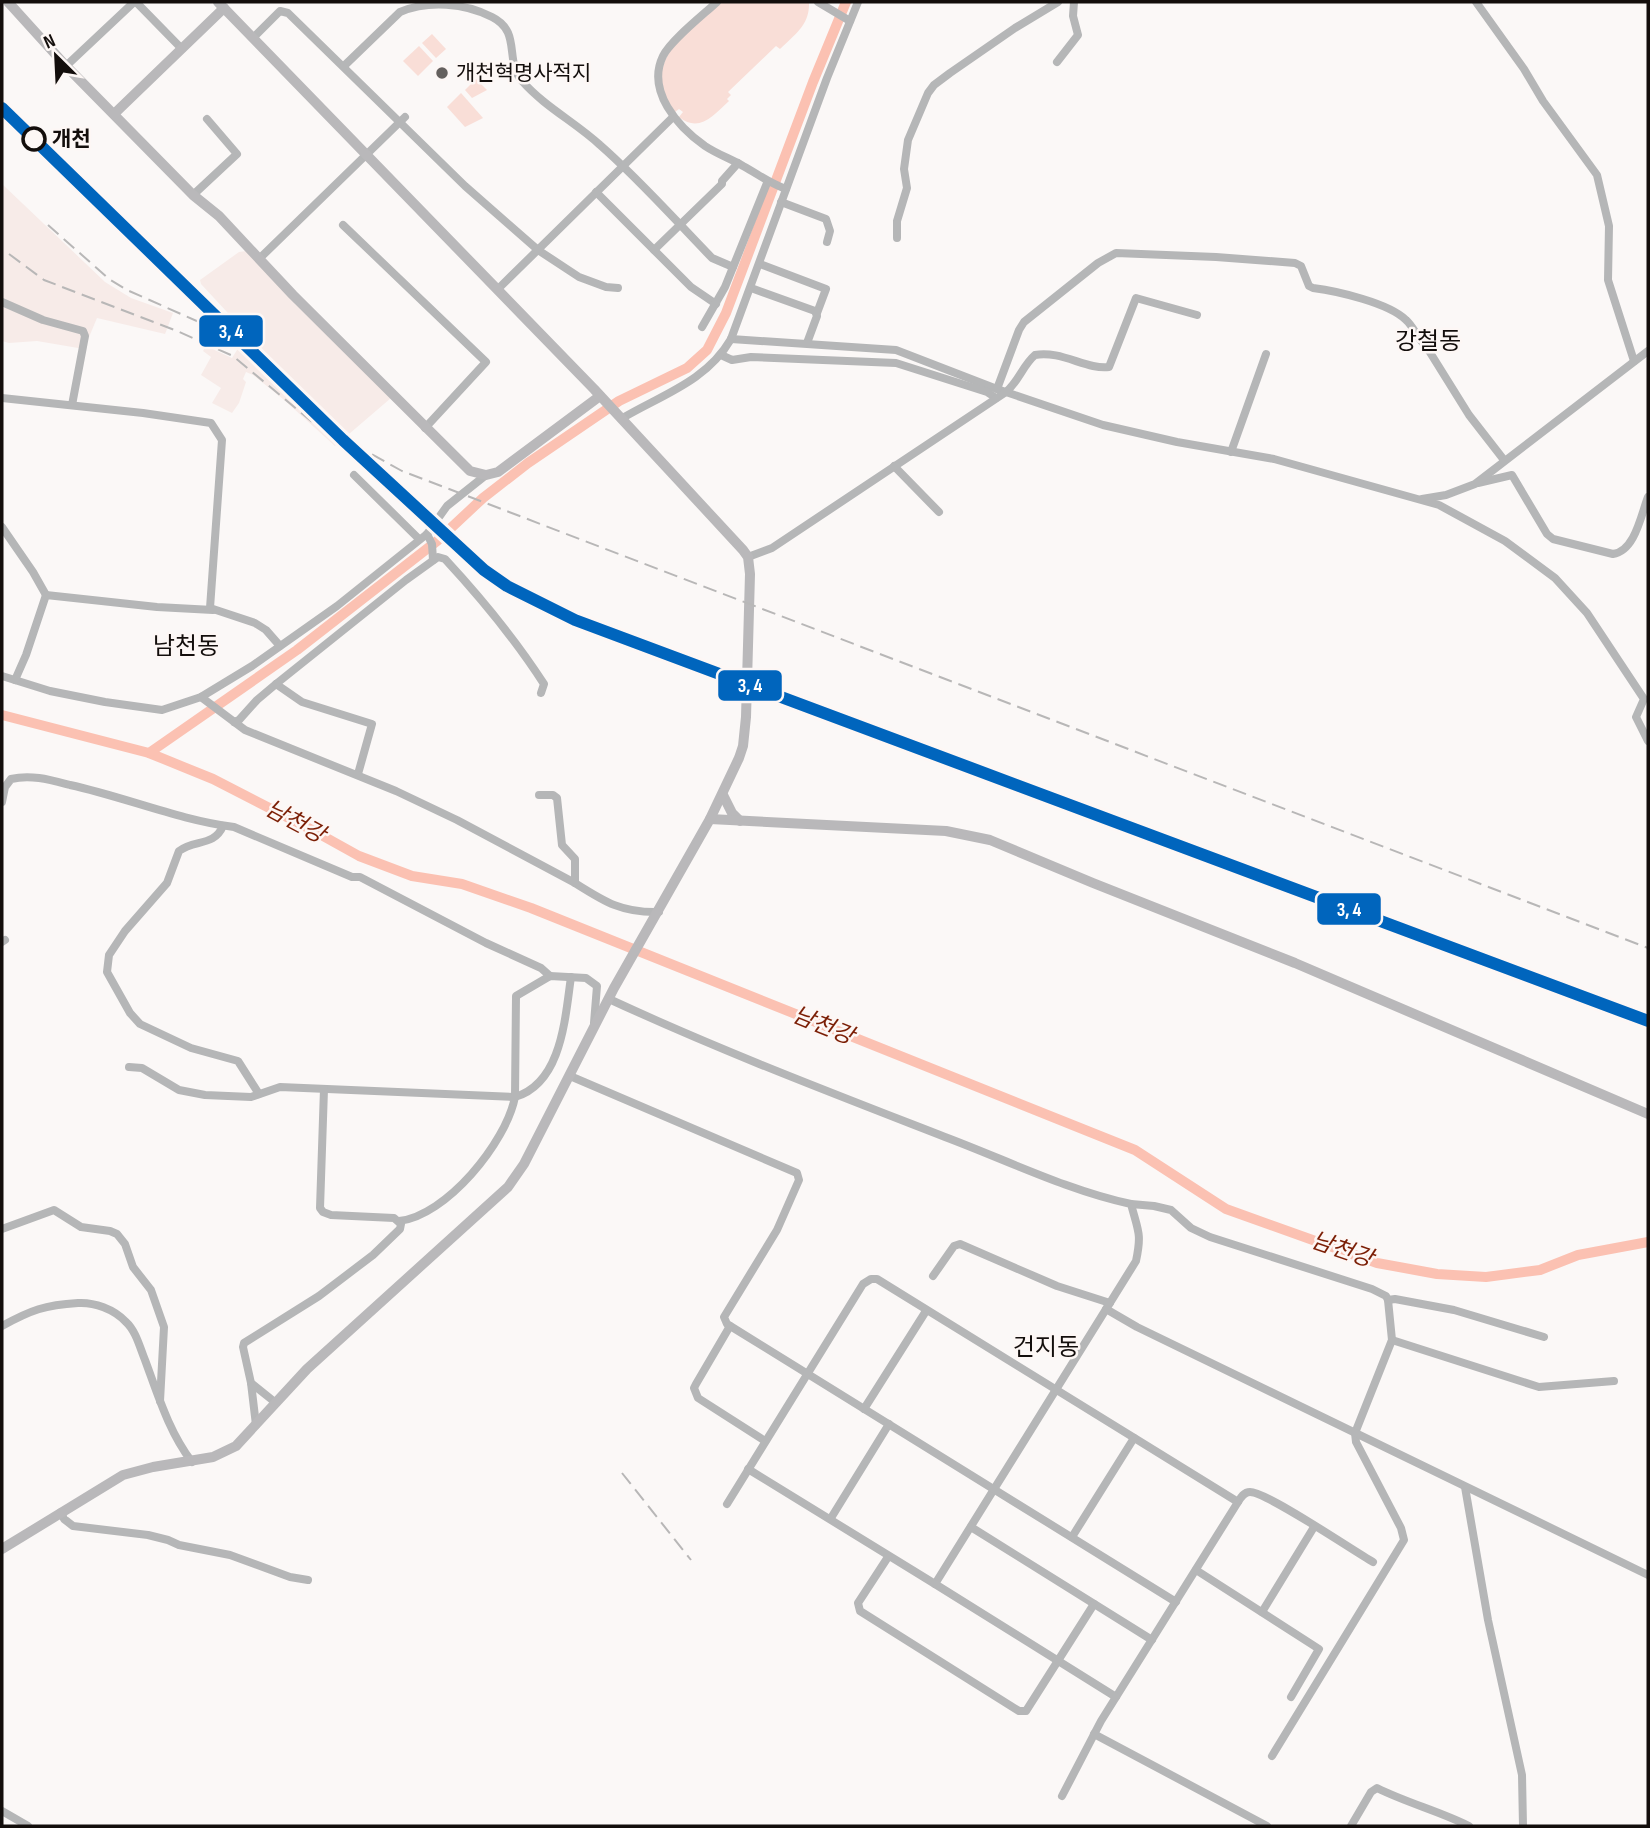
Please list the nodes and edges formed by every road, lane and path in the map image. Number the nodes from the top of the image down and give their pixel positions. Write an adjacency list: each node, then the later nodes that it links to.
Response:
1 (8, 2): 14 (main road)
2 (135, 2): 12 (street); 14 (street)
3 (717, 2): 17 (street)
4 (818, 2): 10 (street)
5 (858, 2): 10 (street)
6 (1058, 2): 30 (street)
7 (1074, 2): 13 (street)
8 (1476, 2): 52 (street)
9 (221, 5): 11 (main road); 12 (main road)
10 (847, 20): 24 (street)
11 (253, 38): 15 (street); 20 (main road)
12 (182, 49): 16 (main road)
13 (1057, 62)
14 (66, 66): 16 (main road)
15 (344, 66): 19 (street); 22 (street)
16 (114, 114): 26 (main road)
17 (673, 117): 21 (street); 22 (street)
18 (207, 119): 26 (street)
19 (402, 120): 20 (street); 32 (street)
20 (366, 155): 34 (street); 39 (main road)
21 (738, 163): 23 (street); 29 (street)
22 (622, 166): 25 (street); 29 (street)
23 (767, 183): 24 (street); 36 (street)
24 (782, 188): 27 (street)
25 (596, 192): 32 (street); 33 (street)
26 (193, 195): 34 (main road)
27 (781, 202): 31 (street); 35 (street)
28 (343, 225): 59 (street)
29 (680, 225): 33 (street); 36 (street)
30 (897, 238)
31 (827, 242)
32 (538, 250): 37 (street); 39 (street)
33 (654, 250): 41 (street)
34 (259, 259): 59 (main road)
35 (760, 264): 38 (street); 42 (street)
36 (733, 267): 41 (street)
37 (618, 288)
38 (751, 288): 42 (street); 45 (street)
39 (498, 289): 56 (main road)
40 (2, 302): 57 (street)
41 (716, 304): 44 (street)
42 (817, 313): 46 (street)
43 (1196, 315): 53 (street)
44 (702, 327)
45 (731, 339): 46 (street); 50 (street)
46 (807, 343): 47 (street)
47 (841, 346): 51 (street); 54 (street)
48 (1648, 351): 52 (street)
49 (1266, 354): 60 (street)
50 (721, 355): 51 (street); 58 (street)
51 (841, 360): 54 (street)
52 (1633, 361): 61 (street)
53 (1006, 392): 54 (street); 60 (street)
54 (996, 394): 61 (street); 62 (street)
55 (2, 398): 57 (street)
56 (602, 398): 58 (main road); 64 (main road)
57 (72, 405): 75 (street)
58 (625, 424): 72 (main road)
59 (425, 428): 64 (main road)
60 (1231, 452): 67 (street)
61 (1504, 460): 65 (street)
62 (894, 466): 68 (street); 72 (street)
63 (354, 474): 71 (street)
64 (485, 475): 70 (street)
65 (1475, 484): 66 (street); 67 (street)
66 (1648, 497)
67 (1420, 499): 83 (street)
68 (939, 512)
69 (2, 527): 74 (street)
70 (427, 534): 71 (street); 73 (street)
71 (419, 539): 76 (street)
72 (748, 556): 85 (main road)
73 (433, 560): 79 (street); 80 (street)
74 (46, 595): 75 (street); 78 (street)
75 (213, 610): 76 (street)
76 (280, 646): 81 (street)
77 (2, 676): 78 (street)
78 (15, 680): 81 (street)
79 (276, 684): 82 (street); 84 (street)
80 (541, 693)
81 (204, 699): 82 (street)
82 (234, 722): 84 (street)
83 (1648, 741)
84 (358, 774): 91 (street)
85 (723, 795): 88 (main road); 89 (main road)
86 (539, 796): 91 (street)
87 (2, 802): 90 (street)
88 (710, 819): 89 (main road); 92 (main road)
89 (740, 821): 102 (main road)
90 (223, 825): 93 (street); 100 (street)
91 (575, 883): 92 (street)
92 (659, 912): 95 (main road)
93 (550, 976): 94 (street); 101 (street)
94 (571, 977): 96 (street); 101 (street)
95 (609, 999): 96 (main road); 103 (street)
96 (593, 1029): 98 (main road)
97 (129, 1067): 100 (street)
98 (570, 1076): 111 (street); 119 (main road)
99 (324, 1089): 100 (street); 101 (street); 104 (street)
100 (259, 1094)
101 (514, 1097): 104 (street)
102 (1648, 1114)
103 (1131, 1204): 107 (street); 108 (street)
104 (399, 1221): 116 (street)
105 (2, 1229): 118 (street)
106 (933, 1276): 108 (street)
107 (1388, 1300): 112 (street); 113 (street)
108 (1108, 1306): 117 (street); 123 (street)
109 (926, 1311): 114 (street); 117 (street); 120 (street)
110 (2, 1326): 118 (street)
111 (730, 1326): 114 (street); 125 (street)
112 (1544, 1337)
113 (1392, 1340): 115 (street); 123 (street)
114 (808, 1375): 120 (street); 125 (street)
115 (1614, 1381)
116 (251, 1383): 119 (street); 122 (street)
117 (1055, 1391): 124 (street); 129 (street)
118 (160, 1401): 126 (street)
119 (276, 1403): 122 (main road)
120 (864, 1409): 121 (street)
121 (889, 1424): 129 (street); 133 (street)
122 (256, 1425): 126 (main road)
123 (1355, 1433): 128 (street); 152 (street)
124 (1134, 1438): 130 (street); 136 (street)
125 (765, 1441): 127 (street)
126 (192, 1462): 132 (main road)
127 (748, 1469): 131 (street); 133 (street)
128 (1465, 1487): 141 (street); 159 (street)
129 (994, 1488): 134 (street); 136 (street)
130 (1238, 1502): 135 (street); 140 (street)
131 (727, 1504)
132 (61, 1512): 137 (main road); 142 (street)
133 (831, 1518): 138 (street)
134 (971, 1527): 143 (street); 145 (street)
135 (1314, 1527): 139 (street); 146 (street)
136 (1072, 1537): 144 (street)
137 (2, 1549)
138 (888, 1557): 143 (street); 148 (street)
139 (1373, 1562)
140 (1195, 1570): 144 (street); 146 (street)
141 (1648, 1575)
142 (308, 1580)
143 (935, 1584): 148 (street)
144 (1176, 1602): 147 (street)
145 (1094, 1604): 147 (street); 148 (street)
146 (1262, 1612): 150 (street)
147 (1152, 1640): 149 (street)
148 (1058, 1660): 149 (street)
149 (1116, 1697): 151 (street)
150 (1291, 1697)
151 (1094, 1734): 153 (street); 156 (street)
152 (1272, 1756)
153 (1062, 1796)
154 (2, 1811): 155 (street)
155 (29, 1826)
156 (1267, 1826)
157 (1351, 1826): 158 (street)
158 (1469, 1826)
159 (1523, 1826)

